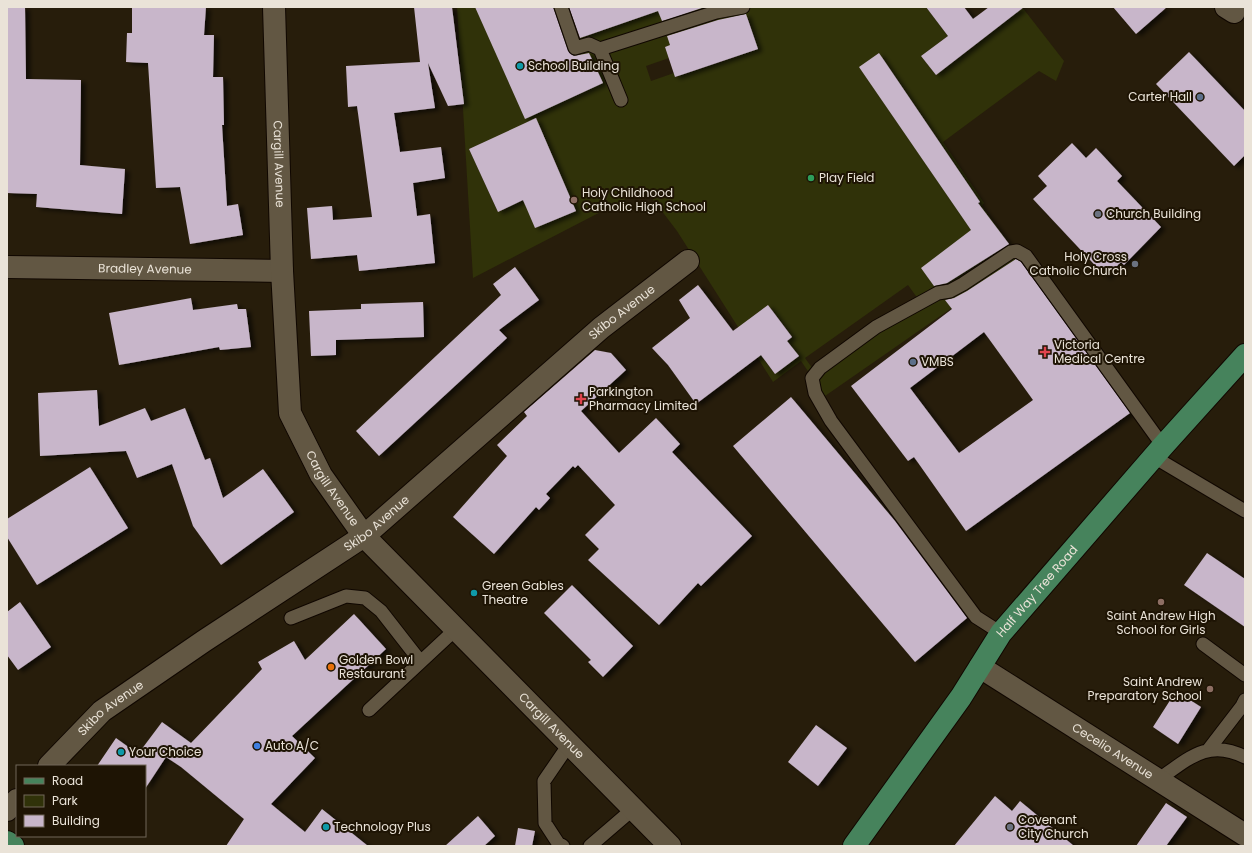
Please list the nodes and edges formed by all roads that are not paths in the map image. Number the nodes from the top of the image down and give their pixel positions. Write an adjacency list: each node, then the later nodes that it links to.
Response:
1 (274, 7): 8 (street, Cargill Avenue)
2 (561, 7): 4 (lane)
3 (743, 7): 4 (lane)
4 (600, 50): 5 (lane)
5 (622, 100)
6 (688, 261): 12 (street, Skibo Avenue)
7 (7, 267): 8 (street, Bradley Avenue)
8 (282, 271): 12 (street, Cargill Avenue)
9 (1245, 355): 10 (main road, Half Way Tree Road)
10 (1159, 451): 11 (lane); 15 (main road, Half Way Tree Road); 15 (lane)
11 (1245, 511)
12 (364, 536): 14 (street, Cargill Avenue); 25 (street, Skibo Avenue)
13 (291, 618): 17 (lane)
14 (456, 628): 17 (lane); 22 (street, Cargill Avenue)
15 (1001, 633): 18 (main road, Half Way Tree Road)
16 (1203, 644): 19 (lane)
17 (420, 661): 21 (lane)
18 (980, 667): 26 (street, Cecelio Avenue); 36 (main road, Half Way Tree Road)
19 (1245, 675)
20 (1245, 700): 23 (lane)
21 (369, 710)
22 (570, 743): 28 (street, Cargill Avenue); 33 (lane)
23 (1209, 749): 24 (lane); 26 (lane)
24 (1245, 757)
25 (50, 765)
26 (1158, 780): 30 (street, Cecelio Avenue)
27 (16, 801): 29 (street)
28 (633, 809): 34 (lane); 35 (street, Cargill Avenue)
29 (7, 810)
30 (1245, 835)
31 (7, 842): 32 (main road)
32 (13, 846)
33 (563, 846)
34 (590, 846)
35 (670, 846)
36 (854, 846)

